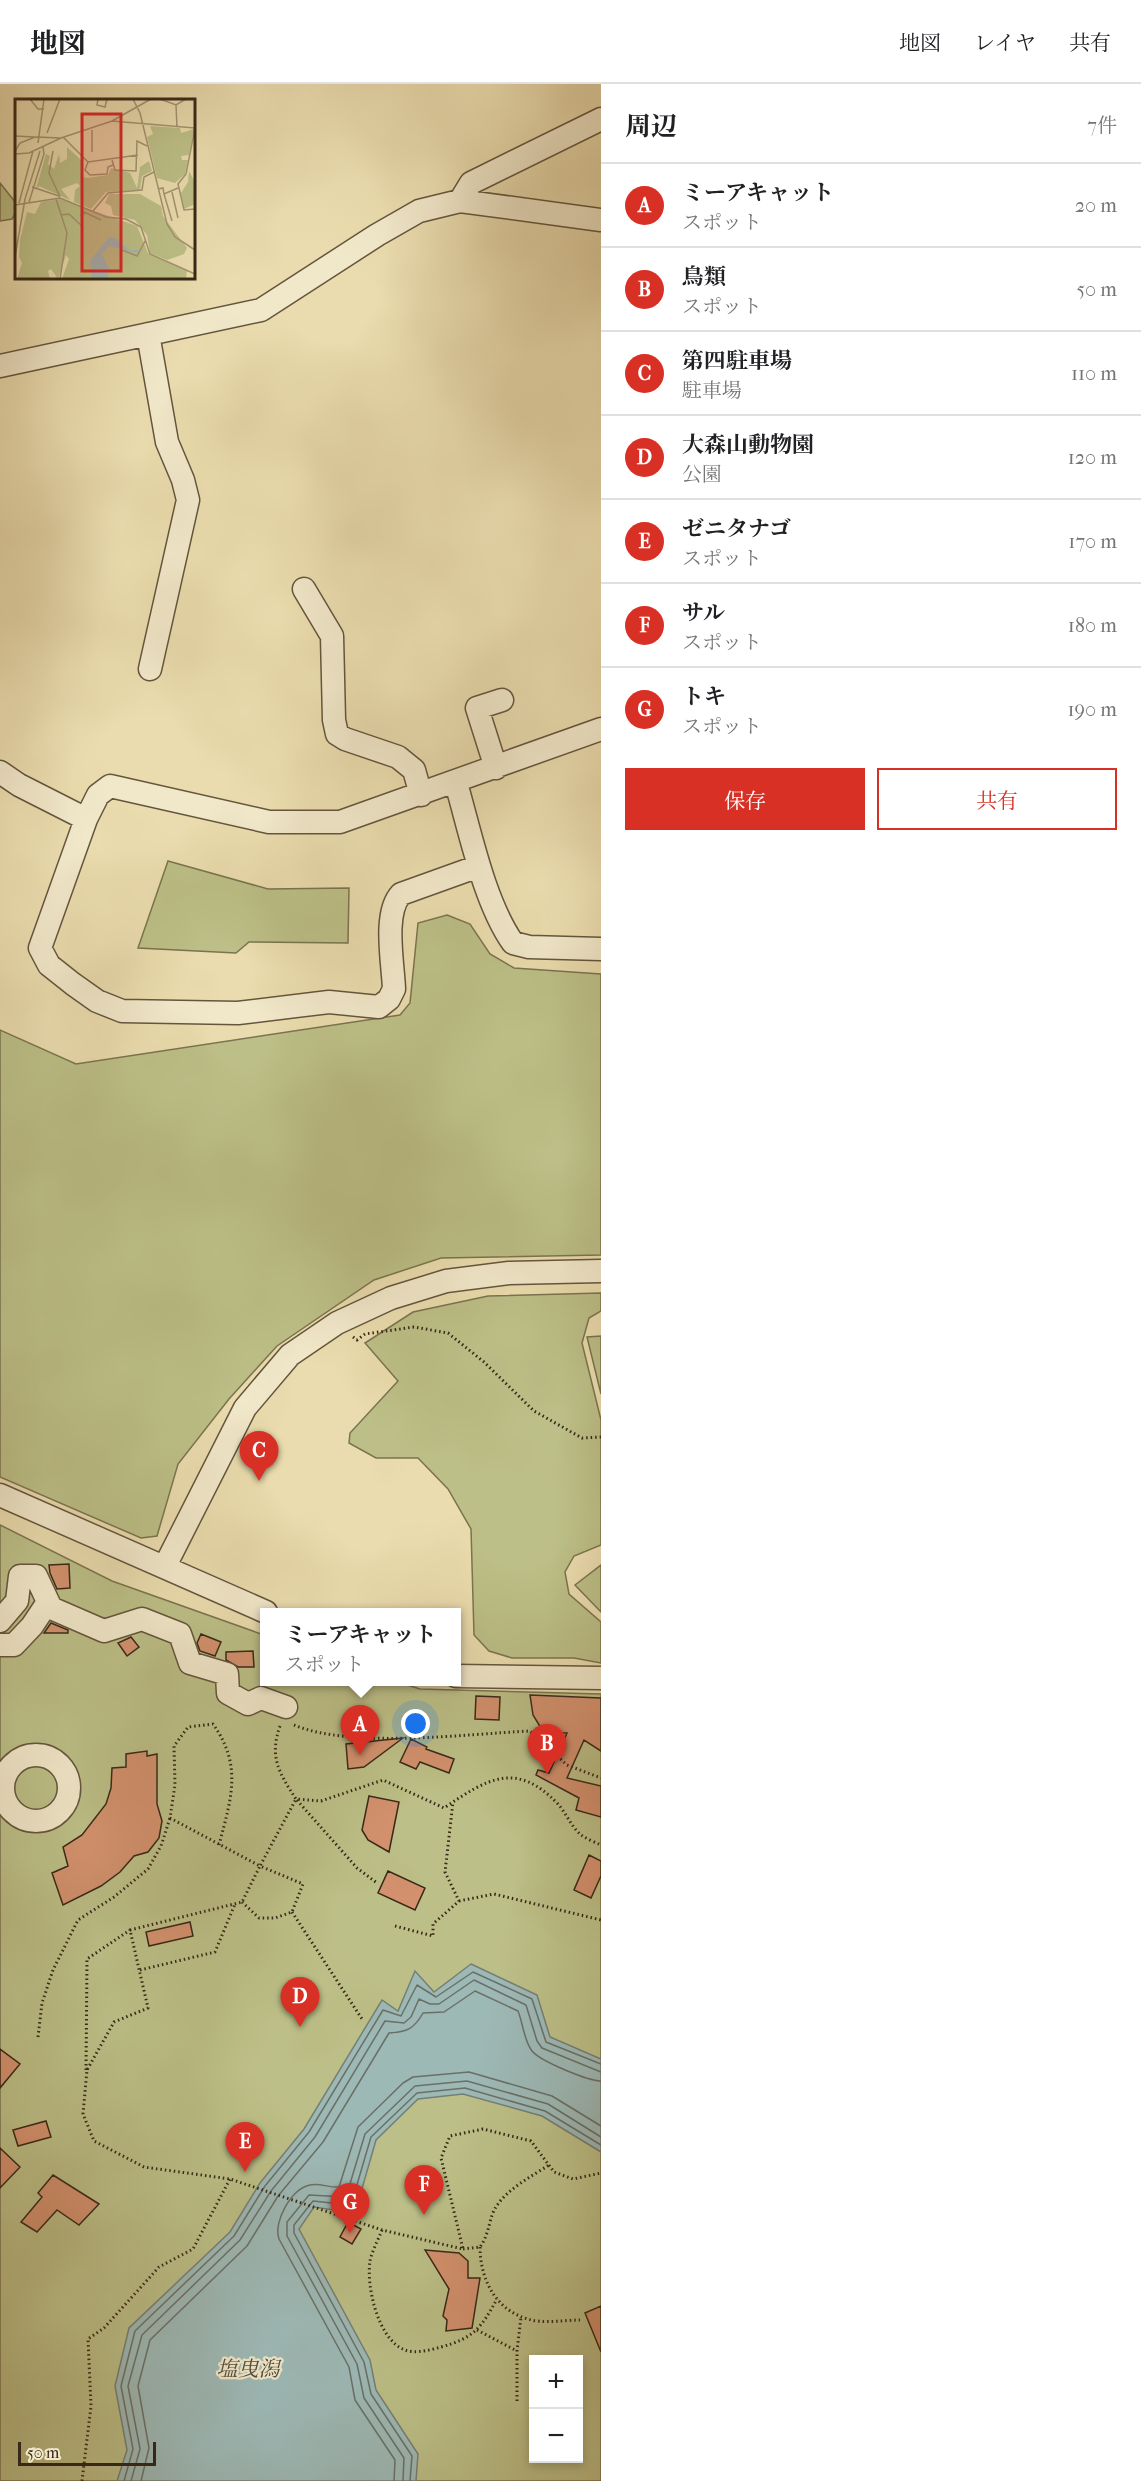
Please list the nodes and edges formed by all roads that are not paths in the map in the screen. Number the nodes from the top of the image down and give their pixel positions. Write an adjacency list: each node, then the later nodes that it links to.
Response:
1 (601, 118): 2 (street)
2 (460, 201): 3 (street); 4 (street)
3 (601, 220)
4 (148, 334): 5 (street); 7 (street)
5 (0, 366)
6 (304, 589): 13 (street)
7 (150, 669)
8 (502, 700): 10 (street)
9 (601, 729): 10 (street)
10 (496, 768): 12 (street)
11 (0, 772): 14 (street)
12 (456, 783): 13 (street); 15 (street)
13 (421, 795): 14 (street)
14 (86, 819): 15 (street)
15 (479, 866): 16 (street)
16 (601, 949)
17 (601, 1271): 19 (street)
18 (0, 1495): 19 (street)
19 (165, 1566): 21 (street)
20 (48, 1602): 22 (street); 23 (street); 26 (street)
21 (260, 1609)
22 (0, 1621)
23 (0, 1645)
24 (461, 1676): 25 (street)
25 (601, 1678)
26 (284, 1713)
27 (11, 1758): 28 (street); 28 (street)
28 (6, 1805)

